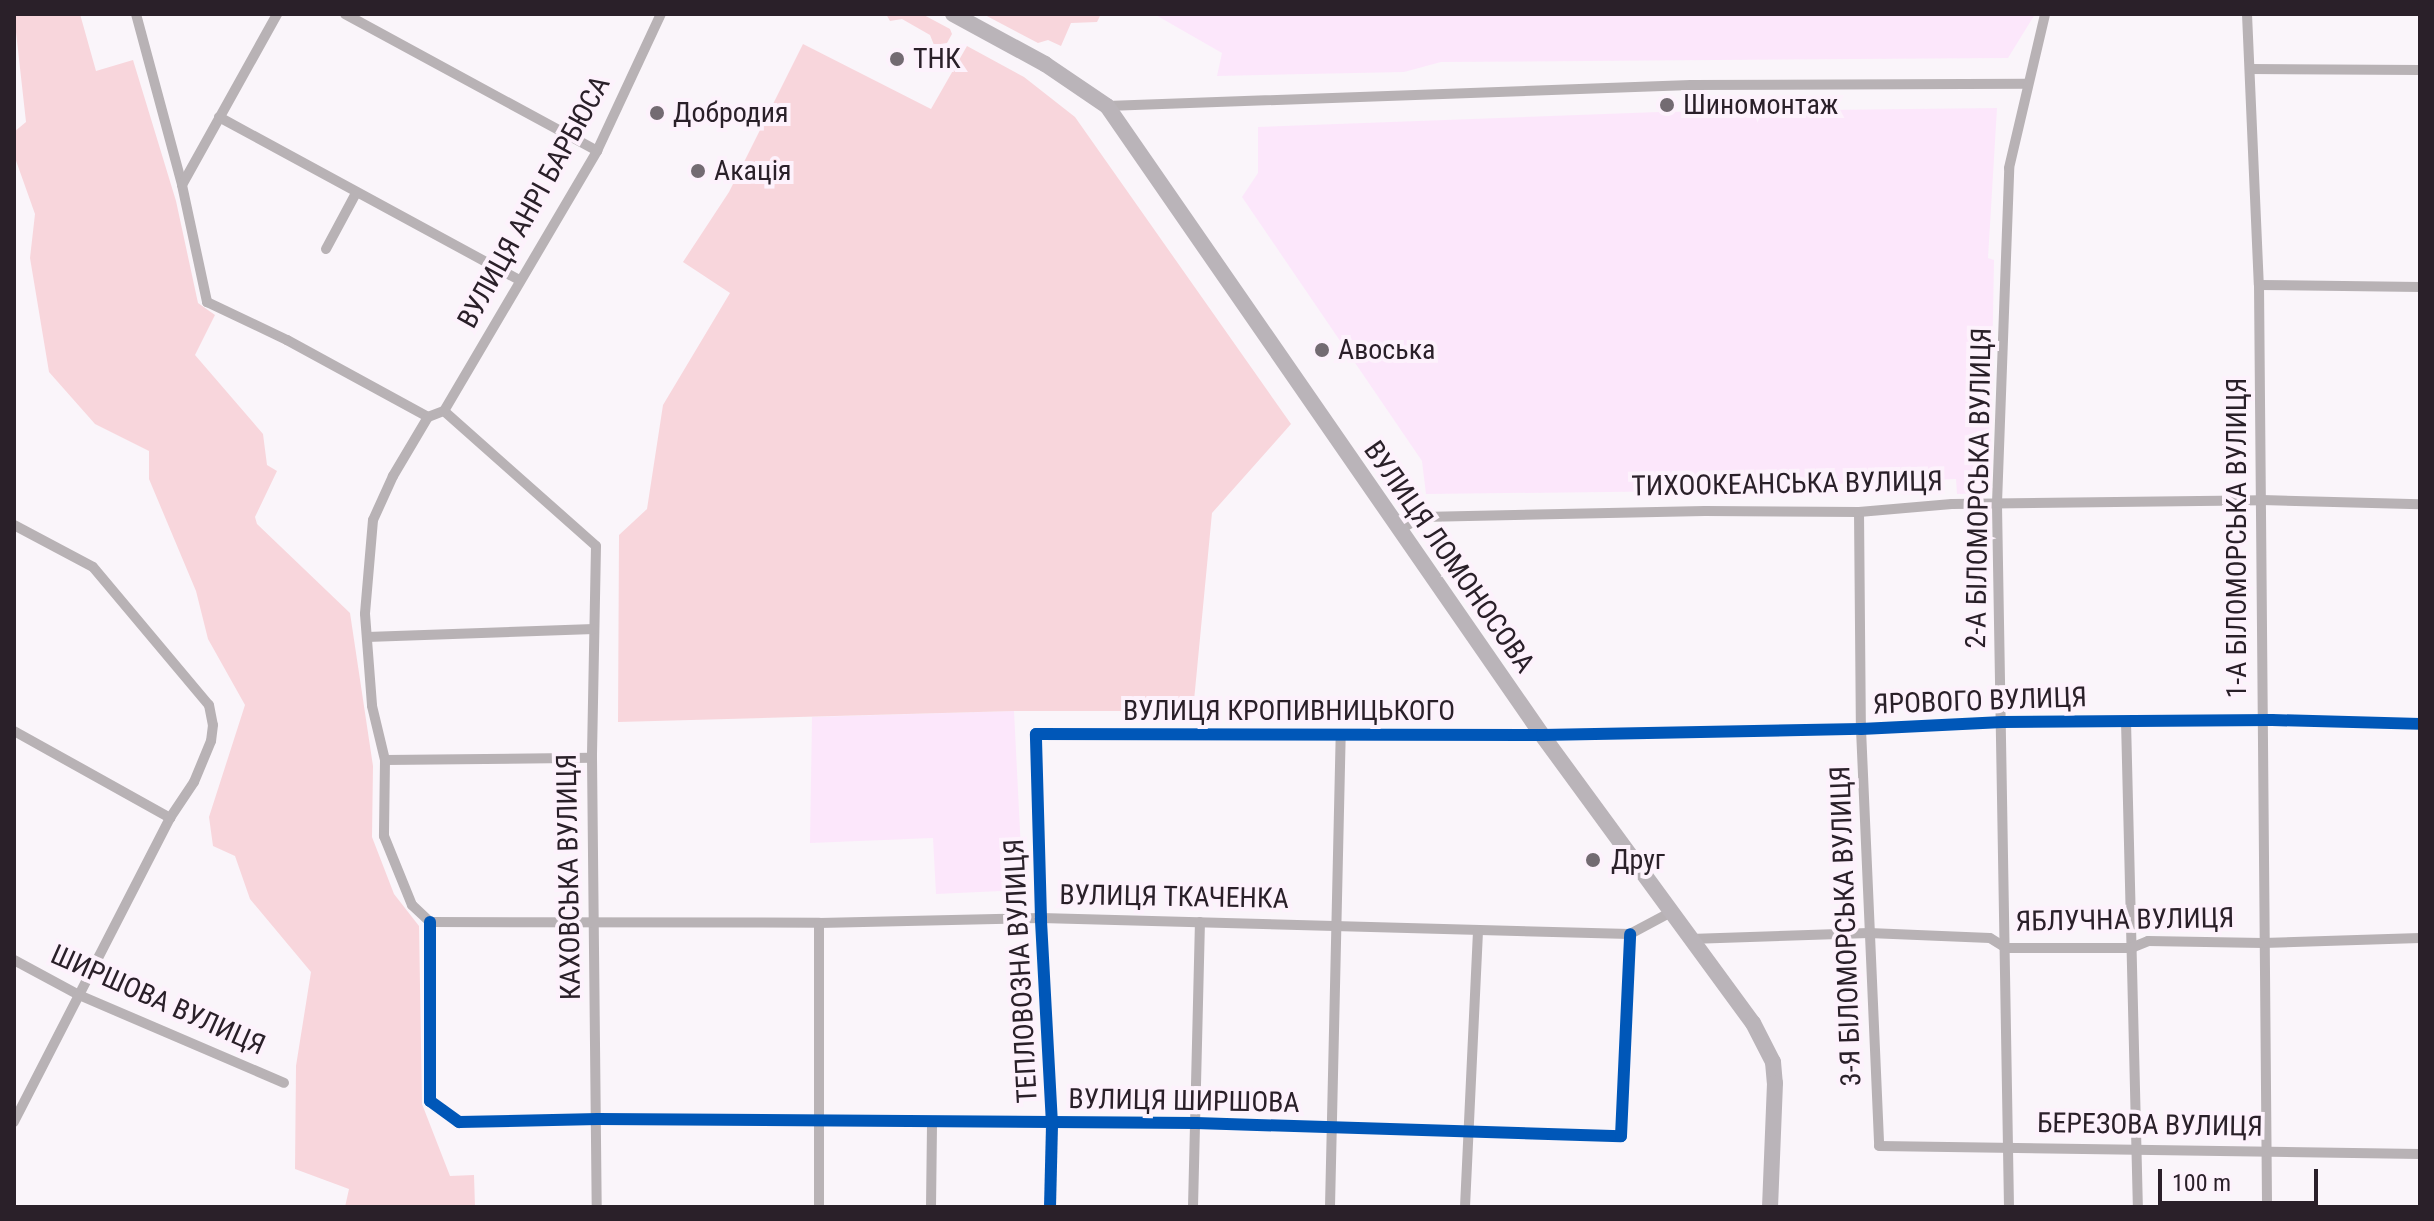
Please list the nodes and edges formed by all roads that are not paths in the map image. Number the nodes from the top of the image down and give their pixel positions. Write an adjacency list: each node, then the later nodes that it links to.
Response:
1 (136, 14): 14 (street)
2 (277, 14): 12 (street)
3 (345, 14): 13 (street)
4 (955, 14): 11 (main road, ВУЛИЦЯ ЛОМОНОСОВА)
5 (2045, 14): 10 (street, 2-А БІЛОМОРСЬКА ВУЛИЦЯ)
6 (2247, 14): 8 (street, 1-А БІЛОМОРСЬКА ВУЛИЦЯ)
7 (657, 15): 13 (street, ВУЛИЦЯ АНРІ БАРБЮСА)
8 (2250, 69): 9 (street); 18 (street, 1-А БІЛОМОРСЬКА ВУЛИЦЯ)
9 (2420, 70)
10 (2027, 84): 11 (street); 23 (street, 2-А БІЛОМОРСЬКА ВУЛИЦЯ)
11 (1107, 106): 27 (main road, ВУЛИЦЯ ЛОМОНОСОВА)
12 (219, 117): 14 (street); 15 (street)
13 (597, 151): 17 (street, ВУЛИЦЯ АНРІ БАРБЮСА)
14 (182, 185): 21 (street)
15 (356, 193): 16 (street); 17 (street)
16 (326, 249)
17 (519, 280): 20 (street, ВУЛИЦЯ АНРІ БАРБЮСА)
18 (2259, 285): 19 (street); 22 (street, 1-А БІЛОМОРСЬКА ВУЛИЦЯ)
19 (2420, 287)
20 (444, 411): 21 (street); 28 (street, КАХОВСЬКА ВУЛИЦЯ)
21 (428, 417): 29 (street)
22 (2262, 500): 23 (street, ТИХООКЕАНСЬКА ВУЛИЦЯ); 24 (street, ТИХООКЕАНСЬКА ВУЛИЦЯ); 30 (street, 1-А БІЛОМОРСЬКА ВУЛИЦЯ)
23 (1997, 503): 25 (street, ТИХООКЕАНСЬКА ВУЛИЦЯ); 32 (street, 2-А БІЛОМОРСЬКА ВУЛИЦЯ)
24 (2420, 504)
25 (1859, 512): 27 (street, ТИХООКЕАНСЬКА ВУЛИЦЯ); 34 (street, 3-Я БІЛОМОРСЬКА ВУЛИЦЯ)
26 (14, 525): 41 (street)
27 (1398, 530): 37 (main road, ВУЛИЦЯ ЛОМОНОСОВА)
28 (594, 629): 29 (street); 39 (street, КАХОВСЬКА ВУЛИЦЯ)
29 (367, 637): 40 (street)
30 (2261, 720): 31 (street, ЯРОВОГО ВУЛИЦЯ); 33 (street, ЯРОВОГО ВУЛИЦЯ); 54 (street, 1-А БІЛОМОРСЬКА ВУЛИЦЯ)
31 (2126, 721): 32 (street, ЯРОВОГО ВУЛИЦЯ); 56 (street)
32 (2003, 722): 34 (street, ЯРОВОГО ВУЛИЦЯ); 55 (street, 2-А БІЛОМОРСЬКА ВУЛИЦЯ)
33 (2420, 724)
34 (1861, 729): 37 (street, ЯРОВОГО ВУЛИЦЯ); 50 (street, 3-Я БІЛОМОРСЬКА ВУЛИЦЯ)
35 (14, 731): 41 (street)
36 (1036, 734): 38 (street, ВУЛИЦЯ КРОПИВНИЦЬКОГО); 43 (street, ТЕПЛОВОЗНА ВУЛИЦЯ)
37 (1542, 735): 38 (street, ВУЛИЦЯ КРОПИВНИЦЬКОГО); 42 (main road, ВУЛИЦЯ ЛОМОНОСОВА)
38 (1341, 736): 48 (street)
39 (592, 758): 40 (street); 46 (street, КАХОВСЬКА ВУЛИЦЯ)
40 (385, 760): 44 (street)
41 (170, 818): 58 (street)
42 (1671, 912): 51 (street, ВУЛИЦЯ ТКАЧЕНКА); 53 (main road, ВУЛИЦЯ ЛОМОНОСОВА)
43 (1041, 918): 45 (street, ВУЛИЦЯ ТКАЧЕНКА); 47 (street, ВУЛИЦЯ ТКАЧЕНКА); 65 (street, ТЕПЛОВОЗНА ВУЛИЦЯ)
44 (430, 922): 46 (street, ВУЛИЦЯ ТКАЧЕНКА); 60 (street, ВУЛИЦЯ ШИРШОВА)
45 (1200, 922): 48 (street, ВУЛИЦЯ ТКАЧЕНКА); 63 (street)
46 (593, 923): 47 (street, ВУЛИЦЯ ТКАЧЕНКА); 60 (street, КАХОВСЬКА ВУЛИЦЯ)
47 (819, 923): 61 (street)
48 (1338, 925): 49 (street, ВУЛИЦЯ ТКАЧЕНКА); 66 (street)
49 (1478, 930): 51 (street, ВУЛИЦЯ ТКАЧЕНКА); 67 (street)
50 (1869, 933): 53 (street, ЯБЛУЧНА ВУЛИЦЯ); 55 (street, ЯБЛУЧНА ВУЛИЦЯ); 69 (street, 3-Я БІЛОМОРСЬКА ВУЛИЦЯ)
51 (1630, 934): 67 (street, ВУЛИЦЯ ШИРШОВА)
52 (2420, 938): 54 (street, ЯБЛУЧНА ВУЛИЦЯ)
53 (1690, 939): 80 (main road, ВУЛИЦЯ ЛОМОНОСОВА)
54 (2263, 943): 56 (street, ЯБЛУЧНА ВУЛИЦЯ); 71 (street, 1-А БІЛОМОРСЬКА ВУЛИЦЯ)
55 (2006, 948): 56 (street, ЯБЛУЧНА ВУЛИЦЯ); 68 (street, 2-А БІЛОМОРСЬКА ВУЛИЦЯ)
56 (2131, 948): 70 (street)
57 (14, 960): 58 (street, ШИРШОВА ВУЛИЦЯ)
58 (79, 995): 59 (street, ШИРШОВА ВУЛИЦЯ); 62 (street)
59 (284, 1083)
60 (598, 1119): 61 (street, ВУЛИЦЯ ШИРШОВА); 73 (street, КАХОВСЬКА ВУЛИЦЯ)
61 (821, 1121): 64 (street, ВУЛИЦЯ ШИРШОВА); 74 (street)
62 (14, 1122)
63 (1196, 1123): 65 (street, ВУЛИЦЯ ШИРШОВА); 66 (street, ВУЛИЦЯ ШИРШОВА); 77 (street)
64 (932, 1124): 65 (street, ВУЛИЦЯ ШИРШОВА); 75 (street)
65 (1052, 1124): 76 (street, ТЕПЛОВОЗНА ВУЛИЦЯ)
66 (1331, 1128): 67 (street, ВУЛИЦЯ ШИРШОВА); 78 (street)
67 (1466, 1132): 79 (street)
68 (2008, 1145): 69 (street, БЕРЕЗОВА ВУЛИЦЯ); 70 (street, БЕРЕЗОВА ВУЛИЦЯ); 81 (street, 2-А БІЛОМОРСЬКА ВУЛИЦЯ)
69 (1879, 1146)
70 (2136, 1149): 71 (street, БЕРЕЗОВА ВУЛИЦЯ); 82 (street)
71 (2264, 1152): 72 (street, БЕРЕЗОВА ВУЛИЦЯ); 83 (street, 1-А БІЛОМОРСЬКА ВУЛИЦЯ)
72 (2420, 1154)
73 (597, 1207)
74 (819, 1207)
75 (931, 1207)
76 (1050, 1207)
77 (1193, 1207)
78 (1330, 1207)
79 (1465, 1207)
80 (1770, 1207)
81 (2009, 1207)
82 (2138, 1207)
83 (2267, 1207)

